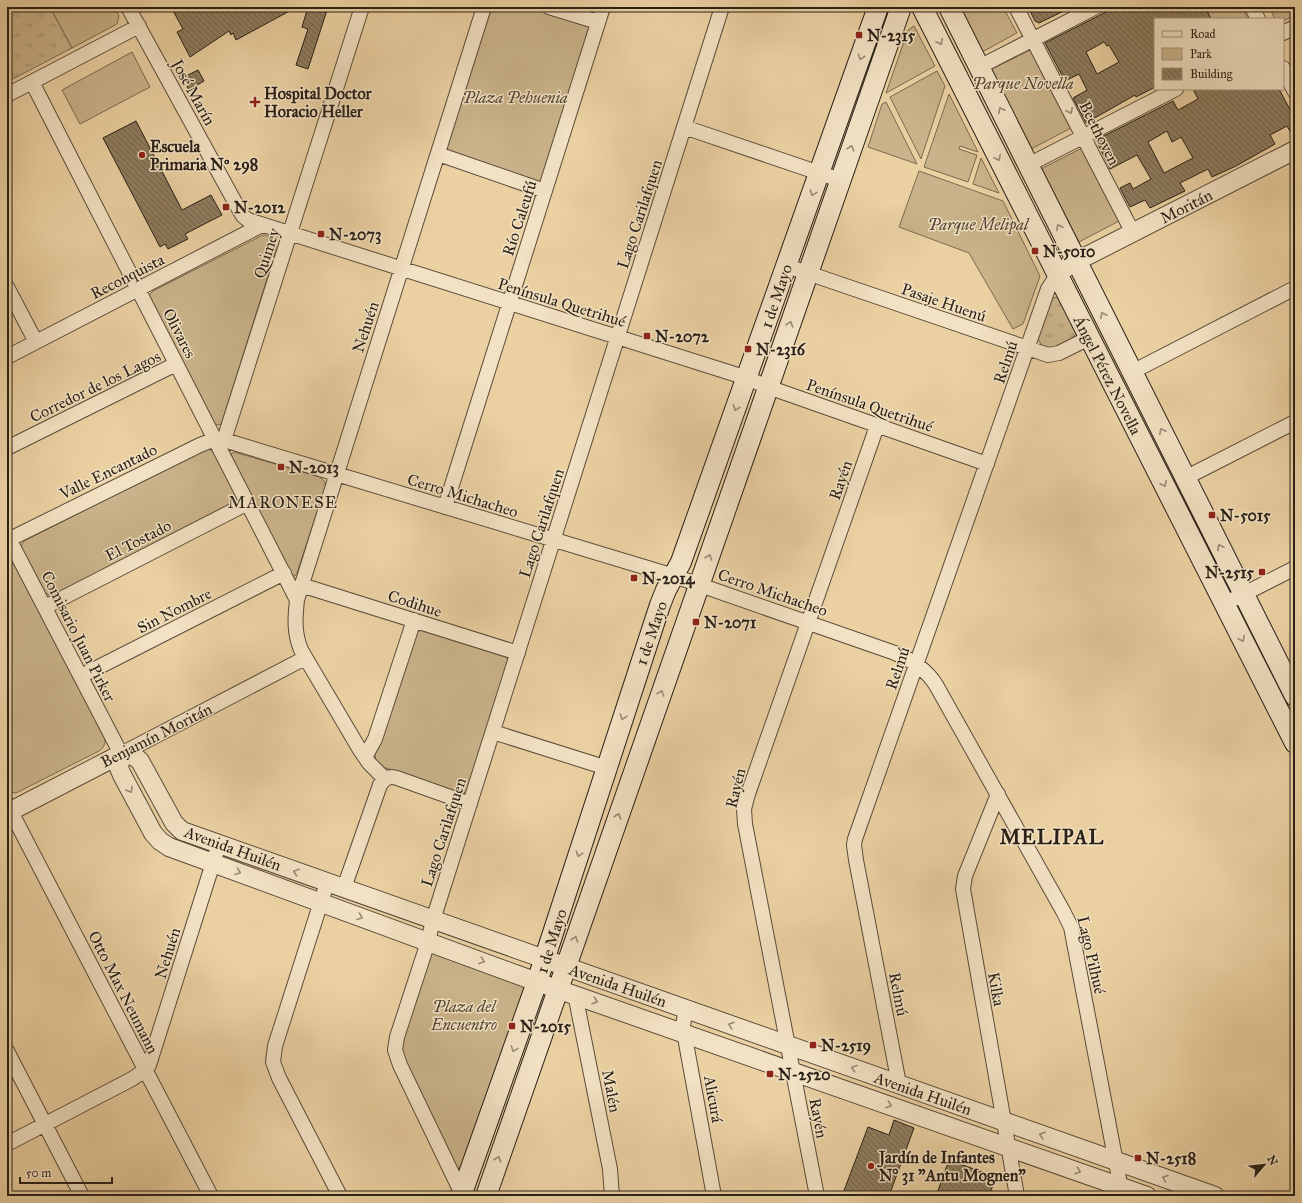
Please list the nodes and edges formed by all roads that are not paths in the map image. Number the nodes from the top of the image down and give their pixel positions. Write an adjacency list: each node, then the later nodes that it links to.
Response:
1 (128, 7): 16 (street, José Marín)
2 (362, 7): 36 (street, Quimey)
3 (484, 7): 29 (street, Nehuén)
4 (549, 7): 15 (street)
5 (603, 7): 15 (street, Río Caleufú)
6 (722, 7): 26 (street, Lago Carilafquen)
7 (878, 7): 31 (main road, 1 de Mayo, one-way to 31)
8 (901, 7): 32 (main road, 1 de Mayo, one-way to 8)
9 (922, 7): 41 (main road, Ángel Pérez Novella, one-way to 41)
10 (948, 7): 20 (main road, Ángel Pérez Novella)
11 (1016, 7): 19 (street, Beethoven)
12 (1096, 7): 19 (street)
13 (1252, 7): 14 (street)
14 (1258, 18)
15 (598, 22): 33 (street, Río Caleufú)
16 (139, 26): 22 (street); 34 (street, José Marín)
17 (1295, 27): 18 (street)
18 (1284, 32)
19 (1033, 39): 20 (street); 27 (street, Beethoven, one-way to 27)
20 (979, 67): 30 (main road, Ángel Pérez Novella, one-way to 20)
21 (1284, 70): 24 (street)
22 (32, 82): 25 (street); 44 (street, Olivares)
23 (1174, 90): 27 (street)
24 (1295, 92)
25 (7, 95)
26 (684, 127): 31 (street); 46 (street, Lago Carilafquen)
27 (1083, 137): 30 (street); 35 (street, Beethoven)
28 (1295, 150): 35 (street, Moritán)
29 (438, 154): 33 (street); 39 (street, Nehuén)
30 (1028, 165): 37 (main road, Ángel Pérez Novella, one-way to 30)
31 (820, 172): 32 (street); 38 (main road, 1 de Mayo, one-way to 38)
32 (840, 180): 40 (main road, 1 de Mayo)
33 (545, 190): 45 (street, Río Caleufú)
34 (262, 225): 36 (street, Península Quetrihué); 44 (street, Reconquista)
35 (1133, 233): 37 (street, Moritán)
36 (289, 234): 39 (street, Península Quetrihué); 57 (street, Quimey)
37 (1076, 261): 41 (street); 52 (main road, Ángel Pérez Novella, one-way to 37)
38 (787, 266): 40 (street, Pasaje Huenú); 53 (main road, 1 de Mayo)
39 (401, 269): 45 (street, Península Quetrihué); 60 (street, Nehuén)
40 (808, 273): 49 (street, Pasaje Huenú); 54 (main road, 1 de Mayo, one-way to 40)
41 (1057, 275): 47 (main road, Ángel Pérez Novella); 49 (street, Relmú)
42 (7, 287): 48 (street)
43 (1295, 288): 52 (street)
44 (138, 289): 48 (street, Reconquista); 51 (street, Olivares)
45 (510, 303): 46 (street, Península Quetrihué); 63 (street, Río Caleufú)
46 (618, 337): 53 (street, Península Quetrihué); 65 (street, Lago Carilafquen)
47 (1089, 338): 49 (street, Pasaje Huenú); 73 (main road, Ángel Pérez Novella, one-way to 73)
48 (36, 342): 50 (street, Reconquista)
49 (1028, 349): 59 (street, Relmú)
50 (7, 357)
51 (176, 364): 57 (street, Olivares); 58 (street, Corredor de los Lagos)
52 (1132, 372): 61 (main road, Ángel Pérez Novella, one-way to 52)
53 (747, 378): 54 (street, Península Quetrihué); 68 (main road, 1 de Mayo, one-way to 68)
54 (768, 387): 56 (street, Península Quetrihué); 69 (main road, 1 de Mayo, one-way to 54)
55 (1295, 422): 61 (street)
56 (878, 426): 59 (street, Península Quetrihué); 76 (street, Rayén)
57 (220, 440): 60 (street, Cerro Michacheo); 62 (street, Olivares); 64 (street, Valle Encantado)
58 (7, 448)
59 (987, 464): 79 (street, Relmú)
60 (336, 474): 63 (street, Cerro Michacheo); 70 (street, Nehuén)
61 (1185, 478): 71 (main road, Ángel Pérez Novella, one-way to 61)
62 (248, 503): 67 (street, Olivares); 74 (street, El Tostado)
63 (445, 507): 65 (street, Cerro Michacheo)
64 (8, 537): 74 (street, Comisario Juan Pirker)
65 (554, 540): 68 (street, Cerro Michacheo); 77 (street, Lago Carilafquen)
66 (1295, 568): 71 (street)
67 (284, 573): 72 (street, Olivares); 80 (street, Sin Nombre)
68 (674, 576): 69 (street, Cerro Michacheo); 86 (main road, 1 de Mayo, one-way to 86)
69 (699, 584): 76 (street, Cerro Michacheo); 98 (main road, 1 de Mayo, one-way to 69)
70 (301, 585): 72 (street, Nehuén); 75 (street, Codihue)
71 (1244, 594): 73 (street); 81 (main road, Ángel Pérez Novella)
72 (297, 600): 78 (street, Nehuén)
73 (1224, 604): 83 (main road, Ángel Pérez Novella, one-way to 83)
74 (45, 607): 80 (street, Comisario Juan Pirker)
75 (414, 620): 77 (street, Codihue); 85 (street)
76 (808, 622): 79 (street, Cerro Michacheo); 103 (street, Rayén)
77 (518, 653): 82 (street, Lago Carilafquen)
78 (305, 658): 84 (street, Benjamín Moritán); 85 (street)
79 (916, 664): 88 (street, Lago Pilhué); 107 (street, Relmú)
80 (81, 676): 84 (street, Comisario Juan Pirker)
81 (1295, 696)
82 (493, 732): 86 (street); 89 (street, Lago Carilafquen)
83 (1295, 743)
84 (121, 754): 90 (street, Benjamín Moritán); 91 (street, Avenida Huilén); 92 (street, Avenida Huilén, one-way to 92)
85 (365, 757): 87 (street)
86 (607, 768): 97 (main road, 1 de Mayo, one-way to 97)
87 (385, 778): 89 (street); 93 (street)
88 (998, 794): 108 (street, Kilka); 112 (street, Lago Pilhué)
89 (470, 804): 95 (street, Lago Carilafquen)
90 (8, 809): 105 (street, Otto Max Neumann)
91 (219, 844): 92 (street, Nehuén); 93 (street, Avenida Huilén, one-way to 91)
92 (213, 863): 94 (street, Avenida Huilén, one-way to 94); 105 (street, Nehuén)
93 (336, 886): 94 (street); 95 (street, Avenida Huilén)
94 (321, 902): 96 (street, Avenida Huilén, one-way to 96); 117 (street)
95 (433, 920): 96 (street, Lago Carilafquen); 97 (street, Avenida Huilén)
96 (428, 942): 99 (street, Avenida Huilén, one-way to 99); 114 (street, Lago Carilafquen)
97 (544, 959): 98 (street, Avenida Huilén); 99 (main road, 1 de Mayo)
98 (566, 966): 100 (main road, 1 de Mayo); 101 (street, Avenida Huilén)
99 (537, 982): 100 (street, Avenida Huilén); 114 (main road, 1 de Mayo, one-way to 114)
100 (566, 991): 102 (street, Avenida Huilén, one-way to 102); 118 (main road, 1 de Mayo, one-way to 100); 119 (street, Malén)
101 (686, 1009): 102 (street, Alicurá); 103 (street, Avenida Huilén, one-way to 101)
102 (684, 1032): 106 (street, Avenida Huilén); 120 (street, Alicurá)
103 (788, 1045): 106 (street, Rayén); 107 (street, Avenida Huilén, one-way to 103)
104 (7, 1051): 109 (street)
105 (145, 1070): 109 (street); 116 (street, Otto Max Neumann)
106 (793, 1071): 111 (street, Avenida Huilén, one-way to 111); 121 (street, Rayén)
107 (899, 1084): 108 (street, Avenida Huilén)
108 (1004, 1121): 111 (street, Kilka); 112 (street, Avenida Huilén, one-way to 108)
109 (45, 1124): 110 (street); 115 (street)
110 (7, 1144)
111 (1009, 1147): 113 (street, Avenida Huilén, one-way to 113); 122 (street, Kilka)
112 (1115, 1160): 113 (street, Lago Pilhué); 124 (street, Avenida Huilén, one-way to 112)
113 (1121, 1191): 123 (street, Avenida Huilén)
114 (462, 1195)
115 (82, 1196)
116 (211, 1196)
117 (340, 1196)
118 (486, 1196)
119 (612, 1196)
120 (714, 1196)
121 (817, 1196)
122 (1017, 1196)
123 (1147, 1196)
124 (1215, 1196)

